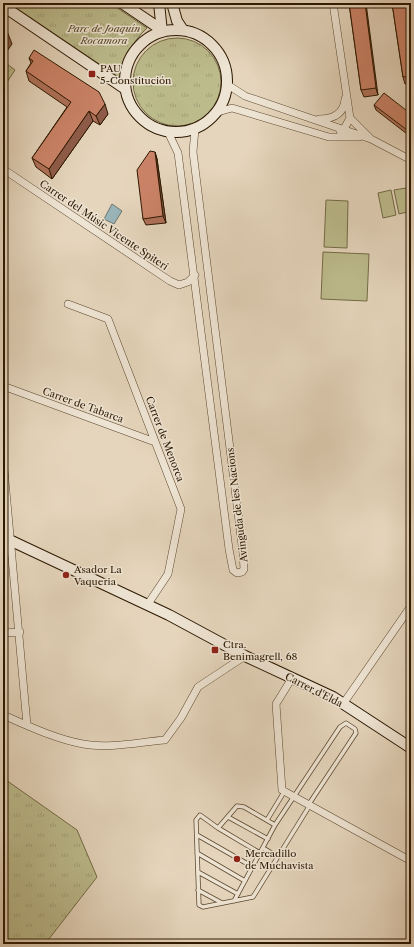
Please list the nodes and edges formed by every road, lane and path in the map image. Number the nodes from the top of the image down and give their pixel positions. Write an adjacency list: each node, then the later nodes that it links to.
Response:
1 (159, 3): 7 (street)
2 (172, 3): 6 (street)
3 (334, 3): 10 (street)
4 (126, 4): 7 (street)
5 (3, 6): 9 (street)
6 (183, 30): 7 (street); 8 (street)
7 (161, 32): 9 (street)
8 (228, 84): 11 (street); 13 (street)
9 (124, 88): 16 (street)
10 (346, 93): 12 (street); 13 (street)
11 (218, 112): 14 (street); 17 (street)
12 (350, 118): 15 (street); 18 (street)
13 (314, 119): 15 (street)
14 (195, 129): 16 (street); 21 (street, Avinguda de les Nacions)
15 (344, 129): 17 (street); 18 (street)
16 (168, 132): 21 (street, Avinguda de les Nacions)
17 (326, 137): 18 (street)
18 (371, 139): 19 (street)
19 (411, 160)
20 (3, 169): 21 (street, Carrer del Músic Vicente Spiteri)
21 (195, 275)
22 (68, 304): 24 (street, Carrer de Menorca)
23 (3, 386): 24 (street, Carrer de Tabarca)
24 (155, 442): 27 (street, Carrer de Menorca)
25 (3, 458): 26 (street)
26 (7, 538): 27 (street, Carrer d'Elda); 29 (street)
27 (148, 604): 31 (street, Carrer d'Elda)
28 (411, 606): 33 (street)
29 (20, 632): 30 (street); 35 (street)
30 (3, 633)
31 (245, 656): 32 (street, Carrer d'Elda); 35 (street)
32 (292, 678): 33 (street, Carrer d'Elda); 37 (street)
33 (343, 704): 36 (street, Carrer d'Elda)
34 (3, 716): 35 (street)
35 (27, 725)
36 (411, 748)
37 (284, 792): 38 (street); 41 (lane)
38 (294, 796): 39 (street); 39 (lane); 42 (lane)
39 (309, 805): 49 (lane); 50 (street)
40 (228, 816): 41 (lane); 43 (lane); 45 (lane)
41 (267, 820): 42 (lane)
42 (275, 825): 45 (lane)
43 (218, 828): 44 (lane); 48 (lane)
44 (196, 835): 47 (lane); 51 (lane)
45 (268, 839): 46 (lane)
46 (263, 848): 48 (lane); 49 (lane)
47 (197, 853): 52 (lane); 53 (lane)
48 (260, 853): 51 (lane)
49 (278, 857): 56 (lane)
50 (411, 861)
51 (253, 867): 53 (lane)
52 (198, 872): 54 (lane); 55 (lane)
53 (245, 881): 55 (lane)
54 (198, 890): 57 (lane); 57 (lane)
55 (238, 894): 56 (lane)
56 (234, 901): 57 (lane)
57 (222, 903)

